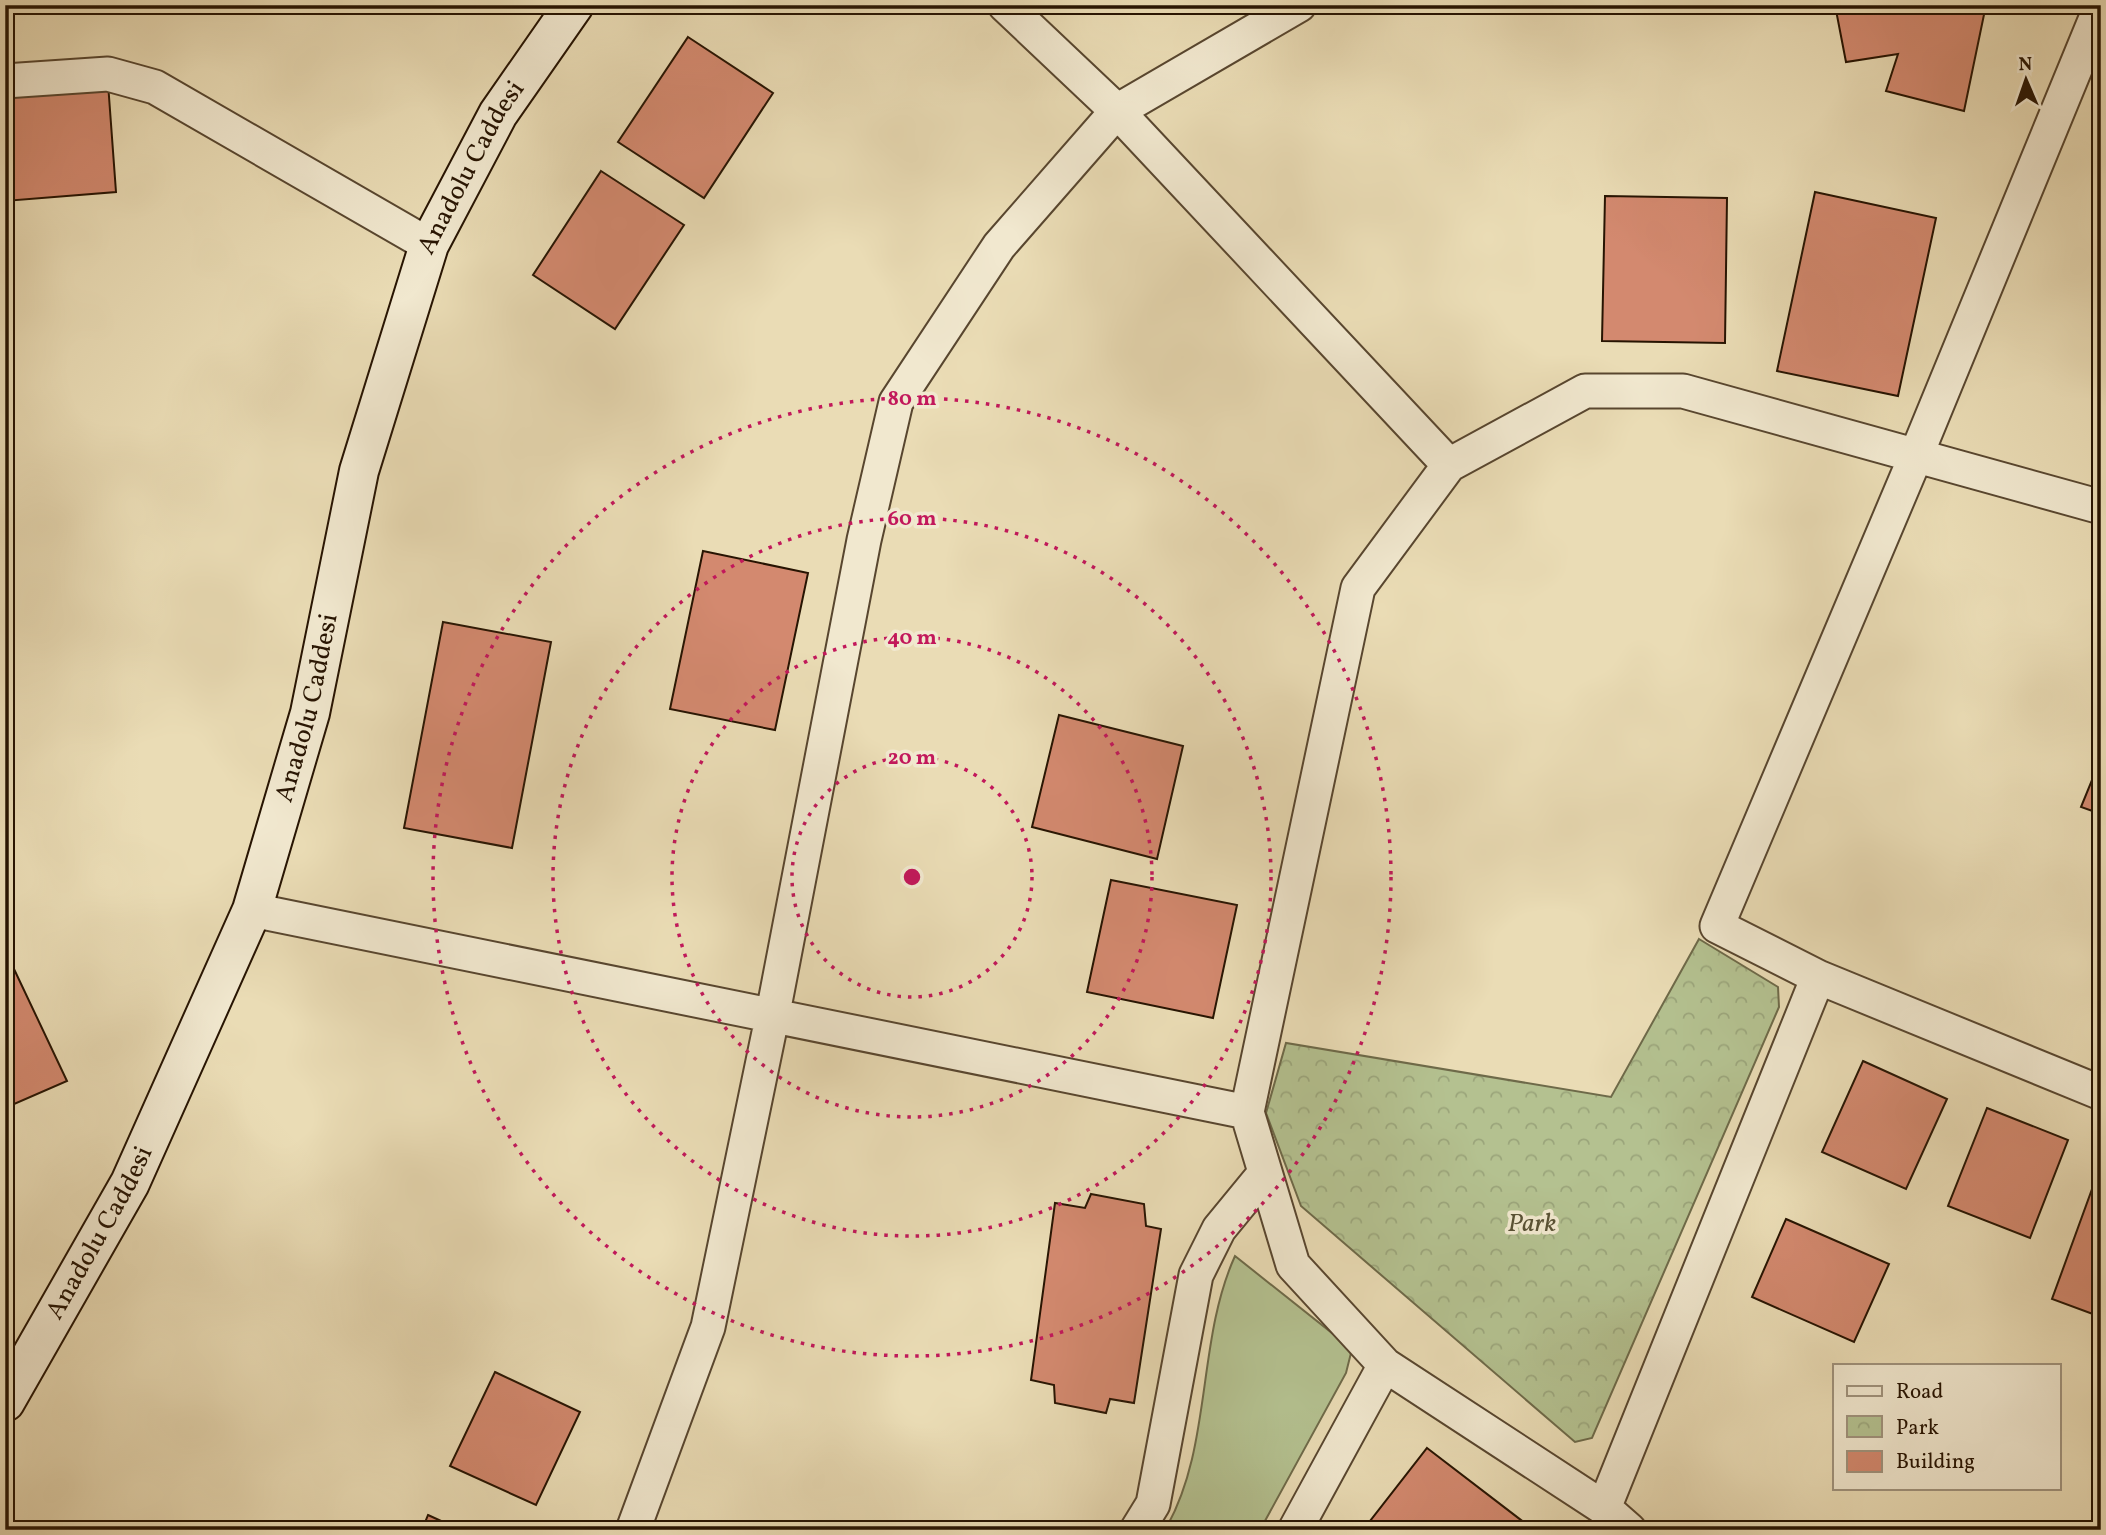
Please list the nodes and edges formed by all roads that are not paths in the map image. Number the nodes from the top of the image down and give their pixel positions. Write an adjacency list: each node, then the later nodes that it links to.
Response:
1 (574, 5): 7 (street, Anadolu Caddesi)
2 (1005, 5): 6 (street)
3 (1299, 5): 6 (street)
4 (2101, 6): 8 (street)
5 (5, 81): 7 (street)
6 (1117, 111): 9 (street); 13 (street)
7 (429, 245): 11 (street, Anadolu Caddesi)
8 (1915, 458): 9 (street); 10 (street); 12 (street)
9 (1449, 465): 15 (street)
10 (2101, 508)
11 (252, 910): 13 (street); 18 (street, Anadolu Caddesi)
12 (1818, 977): 14 (street); 19 (street)
13 (773, 1013): 15 (street); 20 (street)
14 (2101, 1093)
15 (1247, 1112): 16 (street)
16 (1265, 1173): 17 (street); 21 (street)
17 (1385, 1364): 19 (street); 22 (street)
18 (5, 1402)
19 (1604, 1508): 23 (street)
20 (632, 1530)
21 (1137, 1530)
22 (1296, 1530)
23 (1629, 1530)

